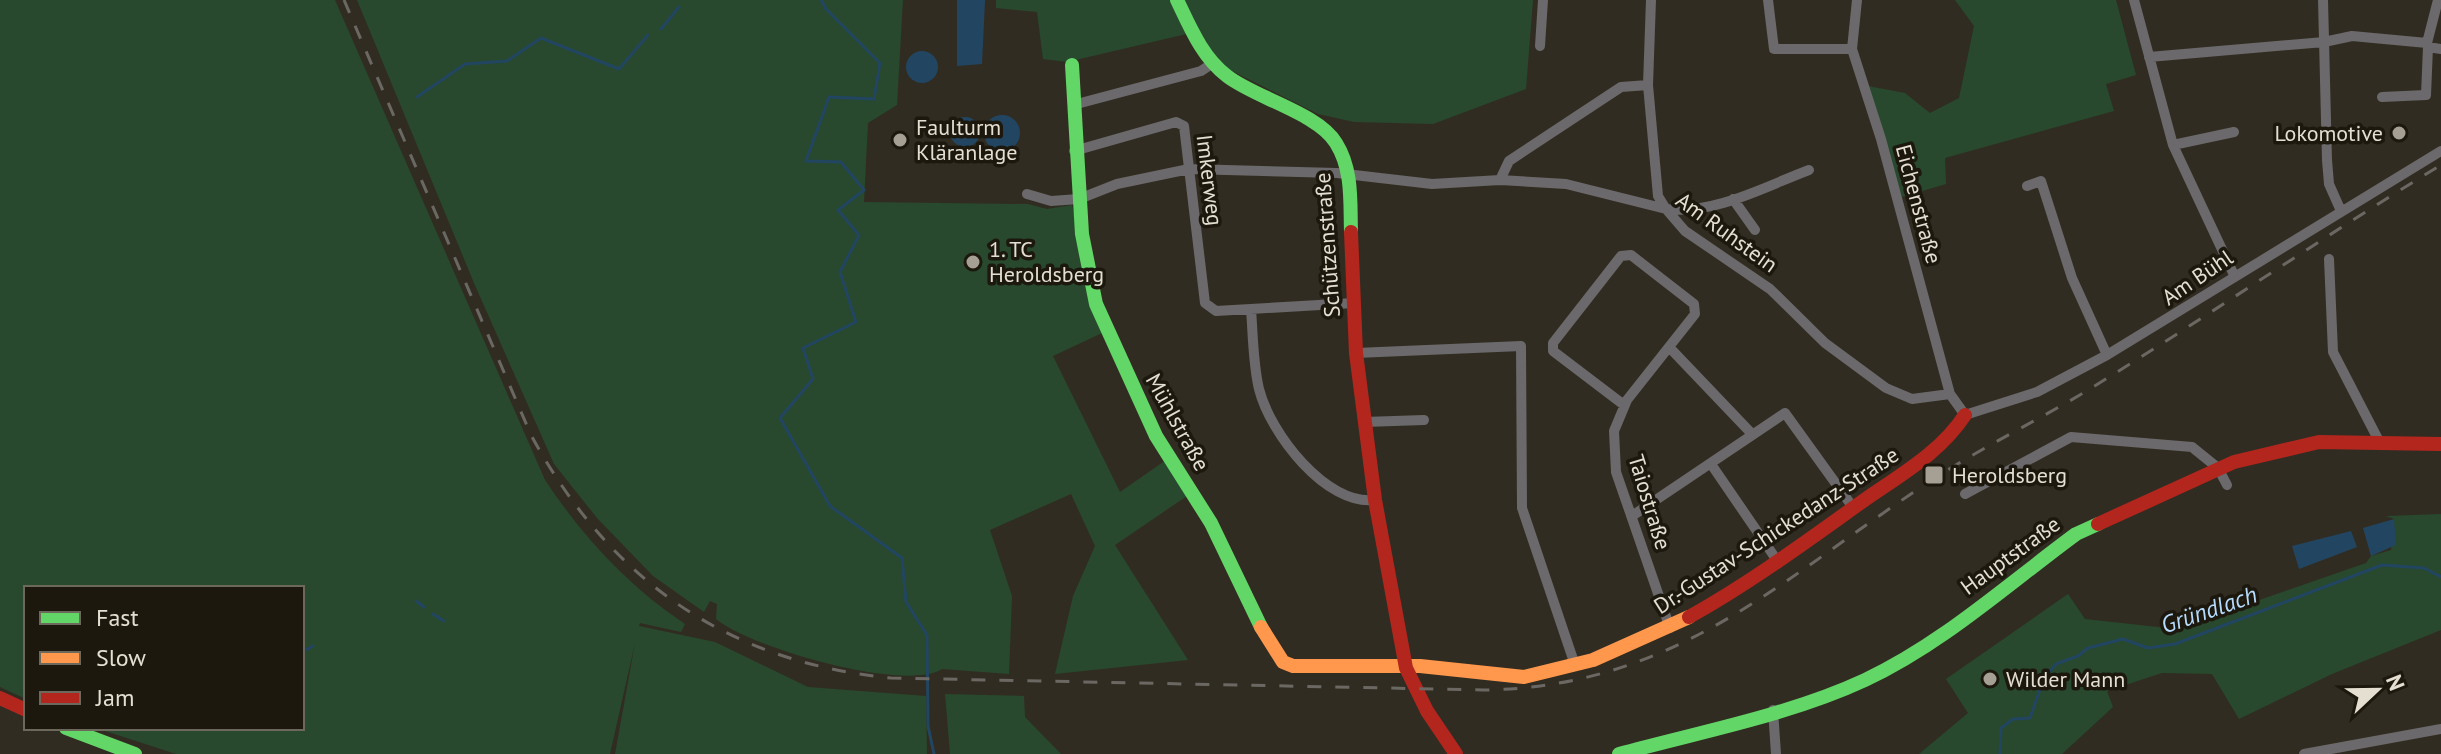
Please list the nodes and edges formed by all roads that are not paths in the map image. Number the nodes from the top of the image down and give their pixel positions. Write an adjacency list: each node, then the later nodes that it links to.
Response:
1 (1177, 0): 15 (street, Schützenstraße)
2 (1543, 0): 11 (street)
3 (1651, 0): 17 (street)
4 (1768, 0): 12 (street)
5 (1857, 0): 12 (street, Eichenstraße)
6 (2134, 0): 14 (street)
7 (2323, 0): 9 (street)
8 (2438, 0): 10 (street)
9 (2324, 42): 10 (street); 14 (street); 33 (street)
10 (2428, 45): 13 (street); 18 (street)
11 (1540, 46)
12 (1852, 49): 42 (street, Eichenstraße)
13 (2441, 49)
14 (2149, 57): 21 (street)
15 (1213, 63): 19 (street); 26 (street, Schützenstraße)
16 (1072, 65): 19 (street, Mühlstraße)
17 (1648, 85): 27 (street); 32 (street)
18 (2382, 97)
19 (1073, 105): 22 (street, Mühlstraße)
20 (2234, 132): 21 (street)
21 (2173, 145): 36 (street)
22 (1074, 151): 24 (street, Imkerweg); 30 (street, Mühlstraße)
23 (2441, 151): 33 (street, Am Bühl)
24 (1189, 169): 26 (street, Am Ruhstein); 30 (street, Am Ruhstein); 38 (street, Imkerweg)
25 (1809, 170): 31 (street)
26 (1349, 174): 27 (street, Am Ruhstein); 37 (street, Schützenstraße)
27 (1500, 180): 32 (street, Am Ruhstein)
28 (2027, 186): 41 (street)
29 (1027, 194): 30 (street)
30 (1079, 199): 60 (street, Mühlstraße)
31 (1733, 199): 32 (street); 34 (street)
32 (1666, 209): 42 (street, Am Ruhstein)
33 (2341, 211): 36 (street, Am Bühl)
34 (1755, 230)
35 (2329, 259): 48 (street)
36 (2234, 275): 41 (street, Am Bühl)
37 (1354, 303): 38 (street, Imkerweg); 40 (street, Schützenstraße)
38 (1251, 309): 54 (street)
39 (1669, 347): 43 (street, Taiostraße); 43 (street, Taiostraße); 47 (street)
40 (1356, 353): 46 (street, Schützenstraße); 59 (street)
41 (2107, 355): 44 (street, Am Bühl)
42 (1950, 394): 44 (street, Eichenstraße)
43 (1624, 405): 56 (street, Taiostraße)
44 (1965, 415): 55 (street, Dr.-Gustav-Schickedanz-Straße)
45 (1424, 420): 46 (street)
46 (1364, 422): 54 (street, Schützenstraße)
47 (1752, 434): 50 (street); 55 (street)
48 (2379, 441): 49 (street, Hauptstraße); 51 (street, Hauptstraße)
49 (2441, 444)
50 (1711, 464): 56 (street); 57 (street)
51 (2218, 468): 52 (street); 53 (street); 63 (street, Hauptstraße)
52 (2227, 485)
53 (1965, 494)
54 (1375, 500): 60 (street, Schützenstraße)
55 (1852, 506): 57 (street, Dr.-Gustav-Schickedanz-Straße)
56 (1632, 516): 58 (street, Taiostraße)
57 (1776, 559): 58 (street, Dr.-Gustav-Schickedanz-Straße)
58 (1670, 628): 59 (street, Dr.-Gustav-Schickedanz-Straße)
59 (1575, 665): 60 (street, Dr.-Gustav-Schickedanz-Straße)
60 (1406, 668): 67 (street, Schützenstraße)
61 (0, 698): 62 (street)
62 (24, 709)
63 (1773, 710): 68 (street, Hauptstraße); 69 (street)
64 (2441, 729): 70 (street)
65 (71, 730): 66 (street)
66 (135, 754)
67 (1456, 754)
68 (1619, 754)
69 (1776, 754)
70 (2304, 754)

